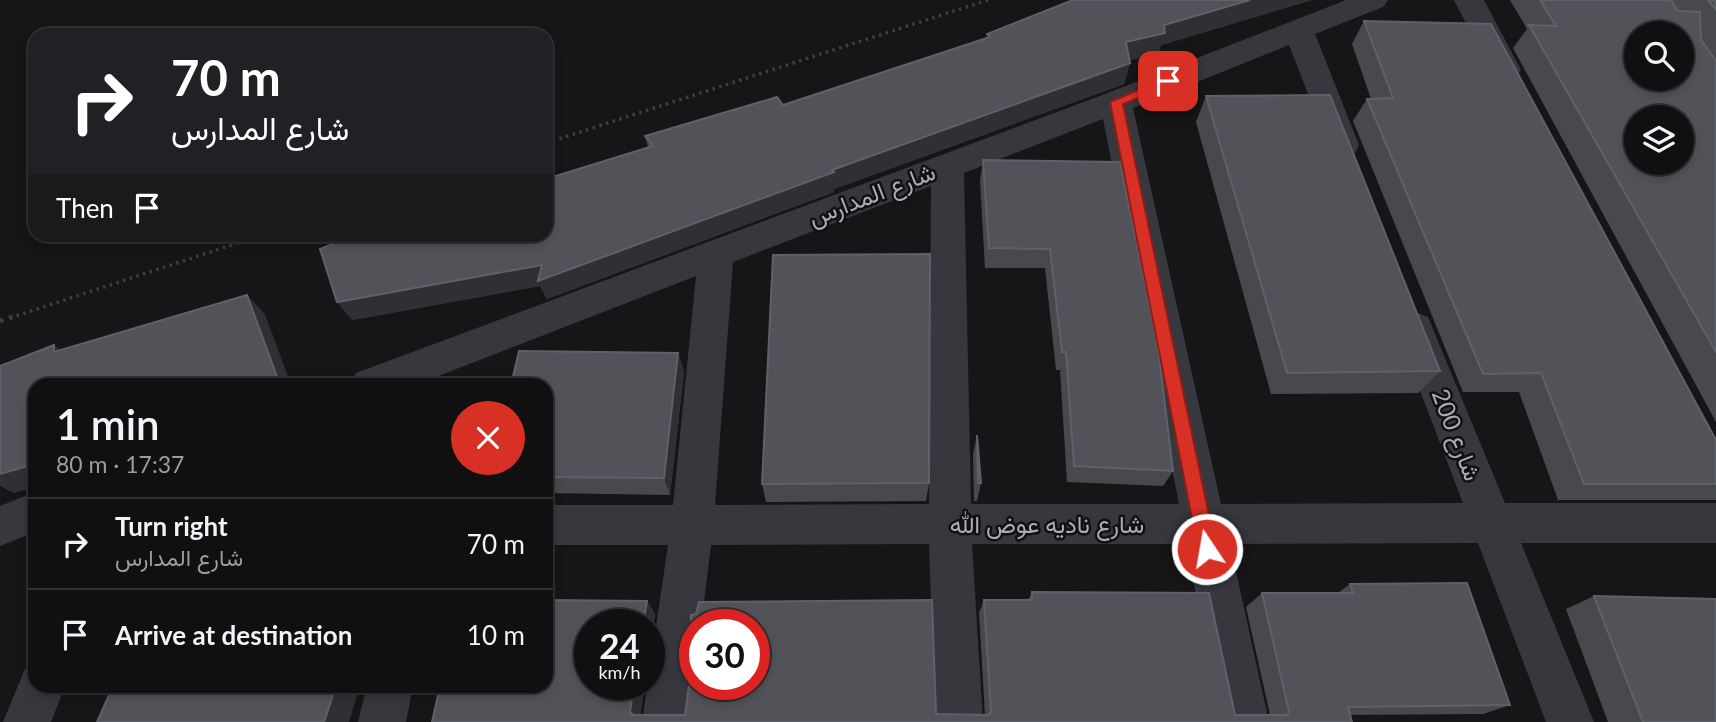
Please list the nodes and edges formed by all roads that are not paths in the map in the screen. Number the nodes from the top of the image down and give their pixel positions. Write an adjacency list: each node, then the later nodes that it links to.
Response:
1 (1373, 0): 3 (street, شارع المدارس)
2 (1469, 0): 4 (street)
3 (1298, 29): 5 (street, شارع المدارس); 7 (street)
4 (1519, 96)
5 (1116, 102): 6 (street, شارع المدارس); 16 (street)
6 (947, 167): 8 (street, شارع المدارس); 15 (street)
7 (1354, 172)
8 (716, 254): 10 (street, شارع المدارس); 19 (street)
9 (1400, 289): 12 (street, شارع 200)
10 (388, 378)
11 (28, 515): 17 (street)
12 (1491, 523): 13 (street, شارع ناديه عوض الله); 16 (street, شارع ناديه عوض الله); 27 (street, شارع 200)
13 (1716, 523)
14 (553, 525): 19 (street, شارع ناديه عوض الله)
15 (950, 525): 16 (street, شارع ناديه عوض الله); 19 (street, شارع ناديه عوض الله); 25 (street)
16 (1202, 525): 26 (street)
17 (0, 526): 18 (street)
18 (28, 526)
19 (692, 526): 24 (street)
20 (39, 693): 22 (street)
21 (388, 693): 23 (street)
22 (27, 722)
23 (382, 722)
24 (666, 722)
25 (959, 722)
26 (1245, 722)
27 (1570, 722)

